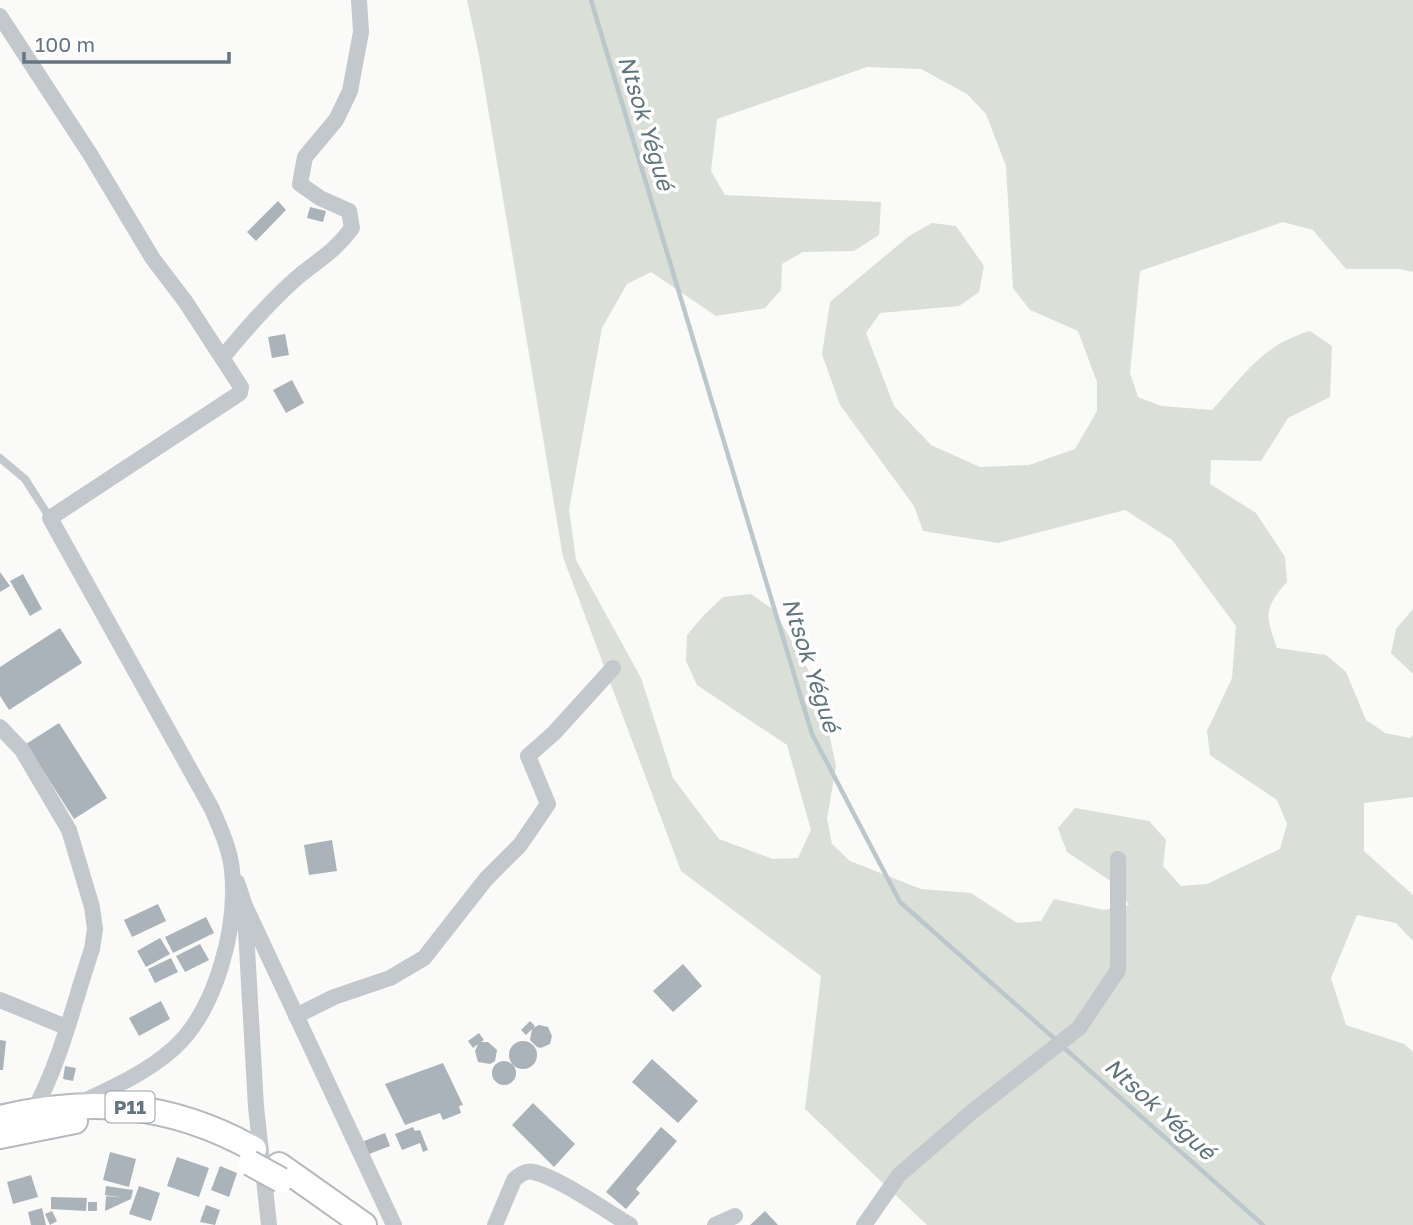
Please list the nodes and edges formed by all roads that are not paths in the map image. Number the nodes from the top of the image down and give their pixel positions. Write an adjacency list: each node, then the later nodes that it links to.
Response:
1 (359, 0): 3 (street)
2 (0, 16): 3 (street)
3 (223, 358): 5 (street)
4 (0, 458): 5 (lane)
5 (50, 518): 9 (street)
6 (613, 668): 12 (street)
7 (0, 727): 13 (street)
8 (1118, 859): 28 (street)
9 (232, 870): 10 (street); 14 (street)
10 (245, 906): 12 (street); 20 (street)
11 (0, 1000): 13 (street)
12 (296, 1016): 23 (street)
13 (66, 1027): 15 (street)
14 (75, 1105): 15 (main road, P11); 18 (main road, P11)
15 (34, 1110): 16 (main road, P11)
16 (0, 1118)
17 (0, 1136): 18 (main road, P11)
18 (252, 1156): 19 (main road, P11)
19 (280, 1173): 21 (main road, P11); 22 (main road, P11)
20 (269, 1225)
21 (343, 1225)
22 (364, 1225)
23 (394, 1225)
24 (495, 1225): 25 (street)
25 (630, 1225)
26 (715, 1225): 27 (street)
27 (728, 1225)
28 (863, 1225)

